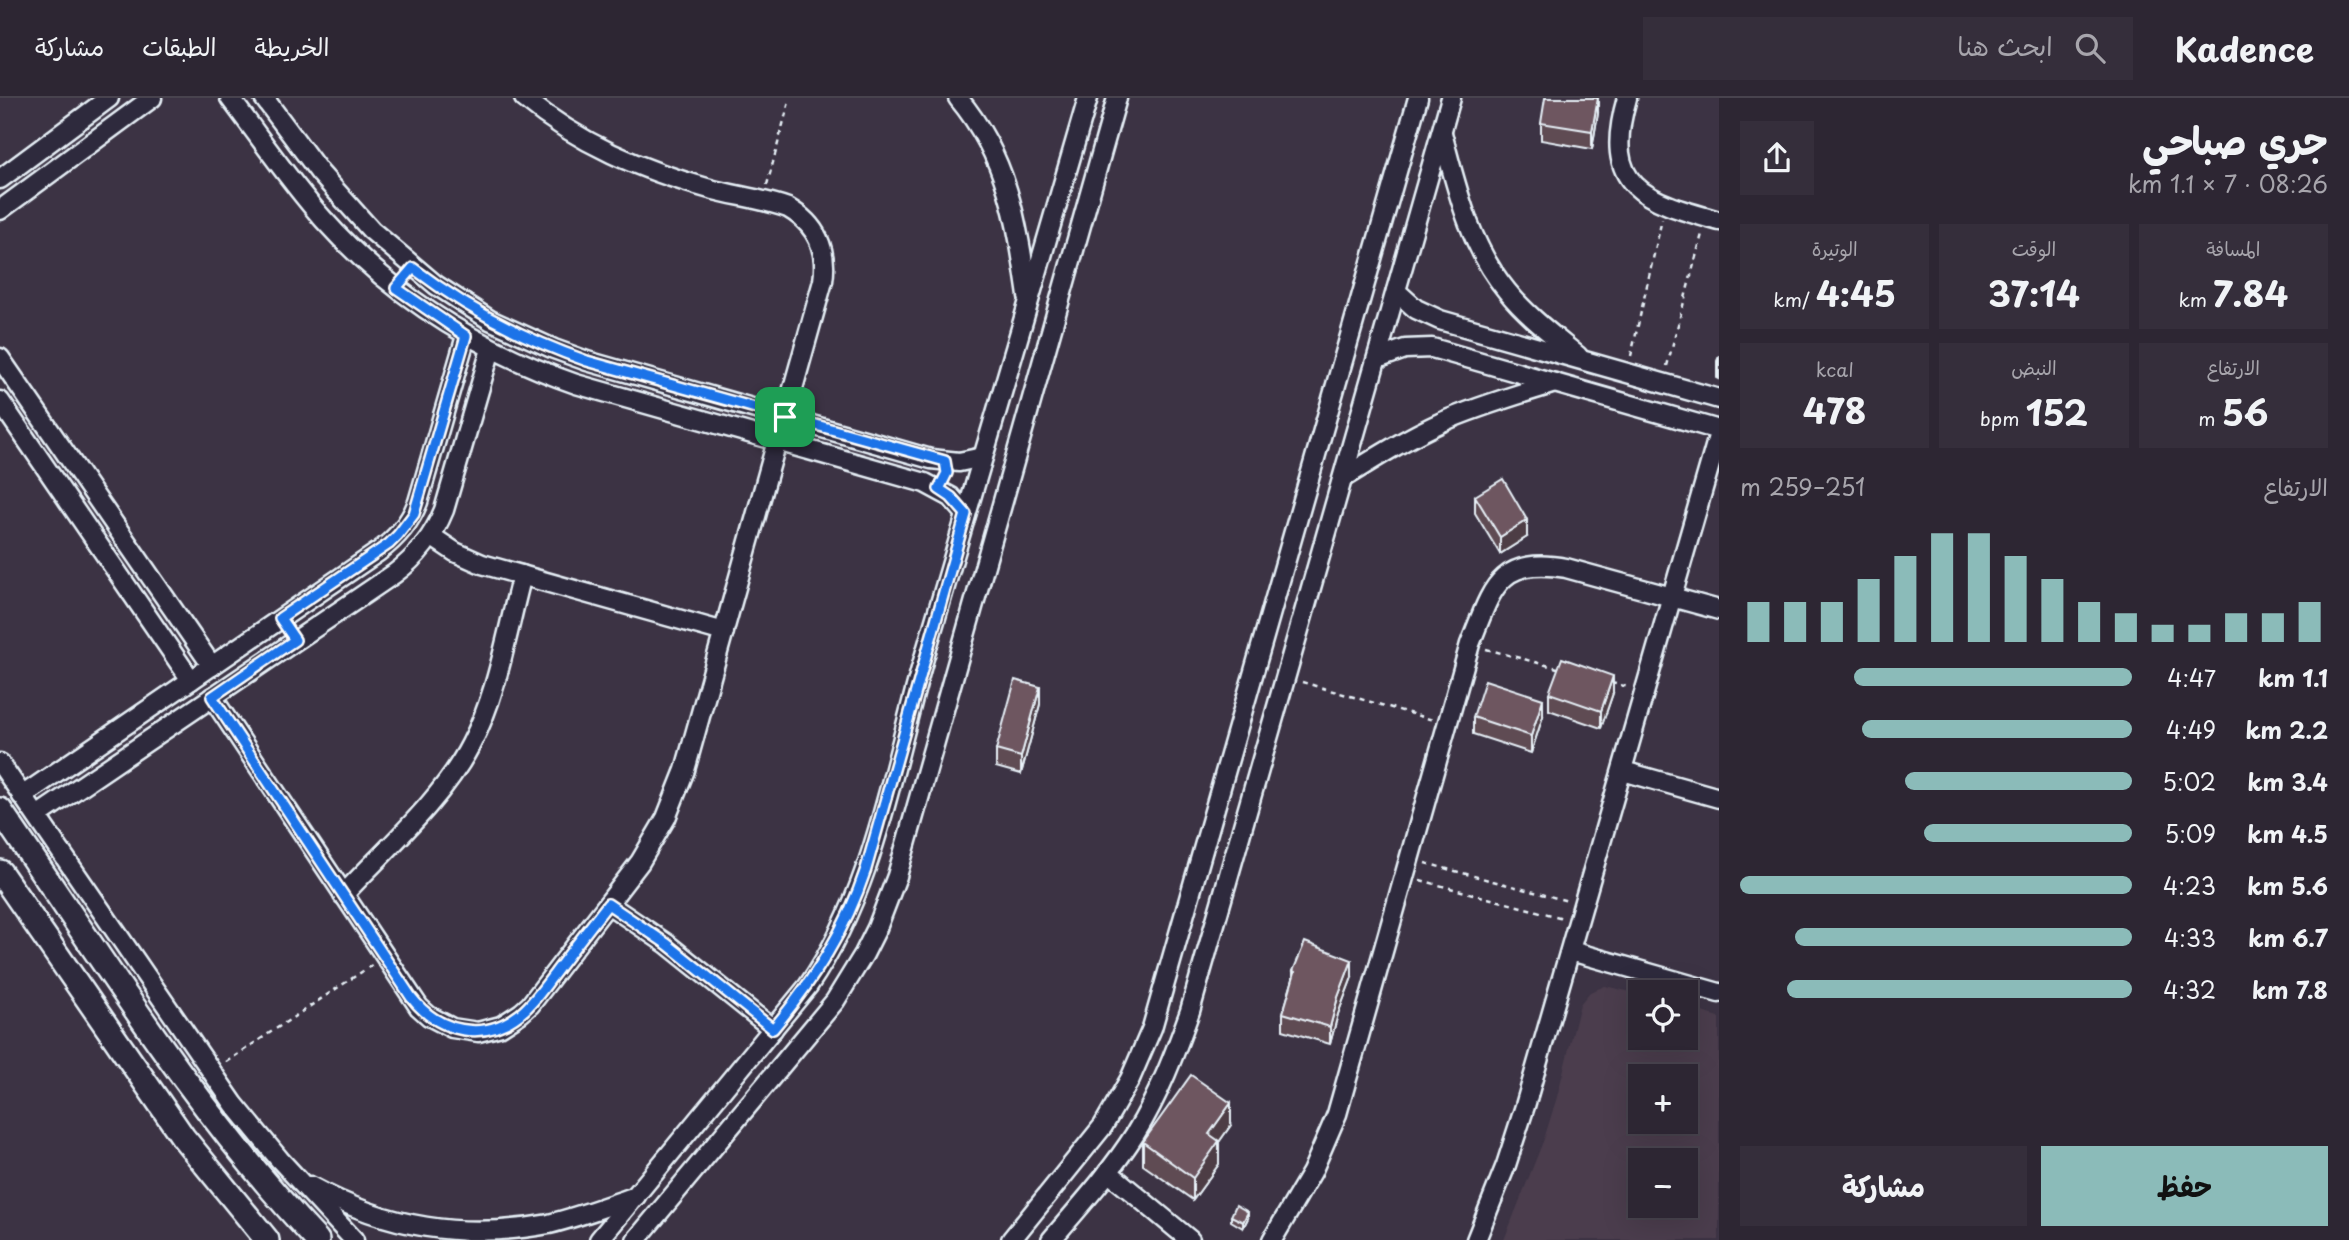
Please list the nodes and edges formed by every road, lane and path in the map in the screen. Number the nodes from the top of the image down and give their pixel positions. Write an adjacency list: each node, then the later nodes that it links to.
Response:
1 (109, 98): 13 (street)
2 (152, 98): 15 (street)
3 (230, 98): 22 (street)
4 (264, 98): 21 (street)
5 (524, 98): 17 (street)
6 (790, 98): 17 (path)
7 (958, 98): 24 (street)
8 (1117, 98): 58 (street)
9 (1418, 98): 63 (street)
10 (1451, 98): 14 (street)
11 (1627, 98): 18 (street)
12 (1087, 99): 24 (street)
13 (73, 125): 15 (street); 16 (street)
14 (1441, 132): 23 (street); 31 (street)
15 (87, 146): 19 (street)
16 (0, 179)
17 (763, 201): 37 (street)
18 (1665, 206): 20 (street); 32 (path)
19 (0, 210)
20 (1713, 219): 34 (path)
21 (413, 268): 22 (street); 37 (street)
22 (396, 288): 26 (street)
23 (1396, 291): 25 (street); 29 (street)
24 (1029, 300): 40 (street)
25 (1433, 318): 27 (street); 31 (street)
26 (466, 336): 28 (street); 49 (street)
27 (1423, 348): 29 (street); 33 (street)
28 (491, 349): 39 (street); 45 (street)
29 (1377, 359): 42 (street)
30 (1, 361): 53 (street)
31 (1583, 361): 32 (street)
32 (1627, 373): 34 (street)
33 (1555, 383): 38 (street); 42 (street)
34 (1663, 383): 35 (street)
35 (1719, 399)
36 (0, 401): 57 (street)
37 (785, 417): 41 (street)
38 (1719, 432): 47 (street)
39 (777, 441): 43 (street); 50 (street)
40 (983, 457): 41 (street); 44 (street)
41 (945, 461): 43 (street)
42 (1343, 478): 56 (street)
43 (939, 489): 44 (street)
44 (966, 514): 55 (street)
45 (431, 536): 46 (street); 51 (street)
46 (522, 575): 50 (street); 73 (street)
47 (1672, 597): 48 (street); 52 (street); 60 (street)
48 (1719, 610)
49 (280, 618): 51 (street); 53 (street)
50 (724, 632): 74 (street)
51 (295, 640): 61 (street)
52 (1470, 644): 54 (path); 62 (street)
53 (212, 666): 57 (street)
54 (1564, 670)
55 (920, 673): 58 (street); 79 (street)
56 (1286, 678): 62 (path); 64 (street)
57 (191, 680): 67 (street)
58 (951, 681): 88 (street)
59 (1605, 681): 60 (path)
60 (1645, 692): 66 (street)
61 (212, 697): 70 (street); 73 (street)
62 (1447, 724): 71 (street)
63 (1233, 741): 64 (street); 89 (street)
64 (1265, 749): 81 (street)
65 (0, 763): 67 (street)
66 (1623, 771): 68 (street); 75 (street)
67 (23, 796): 70 (street)
68 (1719, 799)
69 (0, 810): 85 (main road)
70 (37, 817): 80 (street)
71 (1408, 868): 75 (path); 75 (path); 92 (street)
72 (0, 872): 84 (main road)
73 (343, 895): 77 (street)
74 (608, 904): 77 (street); 79 (street)
75 (1582, 914): 76 (street)
76 (1572, 950): 78 (street); 93 (street)
77 (384, 957): 80 (path)
78 (1719, 993)
79 (773, 1029): 83 (street)
80 (211, 1072): 82 (street)
81 (1108, 1172): 90 (street); 91 (street)
82 (297, 1179): 83 (street); 86 (street)
83 (636, 1196): 87 (street)
84 (267, 1240)
85 (317, 1240)
86 (354, 1240)
87 (599, 1240)
88 (636, 1240)
89 (1011, 1240)
90 (1051, 1240)
91 (1190, 1240)
92 (1272, 1240)
93 (1476, 1240)

